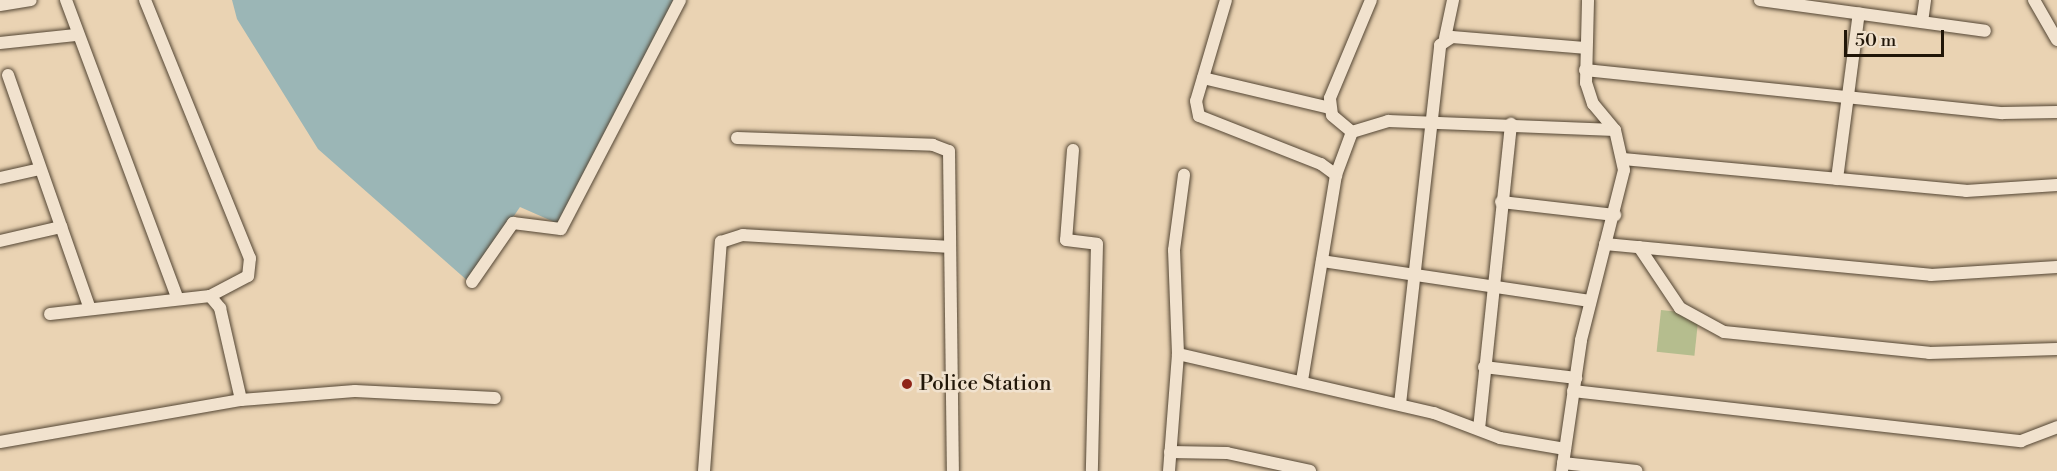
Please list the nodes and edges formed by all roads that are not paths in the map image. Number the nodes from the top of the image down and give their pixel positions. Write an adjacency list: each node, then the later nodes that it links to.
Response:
1 (32, 0): 12 (street)
2 (66, 0): 16 (street)
3 (145, 0): 52 (street)
4 (680, 0): 50 (street)
5 (1226, 0): 23 (street)
6 (1371, 0): 25 (street)
7 (1454, 0): 17 (street)
8 (1588, 0): 20 (street)
9 (1760, 0): 13 (street)
10 (1924, 0): 14 (street)
11 (2034, 0): 18 (street)
12 (0, 5)
13 (1859, 13): 14 (street); 24 (street)
14 (1922, 22): 15 (street)
15 (1985, 31)
16 (76, 34): 19 (street); 53 (street)
17 (1445, 38): 20 (street); 27 (street)
18 (2057, 40)
19 (0, 44)
20 (1584, 48): 21 (street)
21 (1585, 70): 24 (street); 29 (street)
22 (8, 75): 34 (street)
23 (1203, 78): 25 (street); 36 (street)
24 (1848, 97): 26 (street); 38 (street)
25 (1329, 108): 30 (street)
26 (2057, 112)
27 (1432, 121): 28 (street); 30 (street); 49 (street)
28 (1511, 124): 29 (street); 40 (street)
29 (1615, 130): 33 (street)
30 (1352, 132): 36 (street)
31 (737, 138): 45 (street)
32 (1073, 150): 74 (street)
33 (1623, 159): 38 (street); 41 (street)
34 (40, 169): 37 (street); 42 (street)
35 (1184, 175): 58 (street)
36 (1336, 175): 47 (street)
37 (0, 178)
38 (1837, 179): 39 (street)
39 (2057, 185)
40 (1501, 202): 41 (street); 51 (street)
41 (1615, 215): 44 (street)
42 (61, 227): 43 (street); 55 (street)
43 (0, 241)
44 (1605, 244): 46 (street); 54 (street)
45 (950, 247): 72 (street); 73 (street)
46 (1640, 248): 48 (street); 57 (street)
47 (1322, 261): 49 (street); 61 (street)
48 (2057, 267)
49 (1412, 275): 51 (street); 65 (street)
50 (472, 282)
51 (1492, 288): 54 (street); 59 (street)
52 (210, 296): 53 (street); 64 (street)
53 (178, 299): 55 (street)
54 (1589, 301): 60 (street)
55 (90, 309): 56 (street)
56 (50, 314)
57 (2057, 349)
58 (1178, 354): 61 (street); 70 (street)
59 (1484, 367): 60 (street); 67 (street)
60 (1576, 378): 62 (street)
61 (1302, 381): 65 (street)
62 (1573, 391): 66 (street); 69 (street)
63 (495, 398): 64 (street)
64 (241, 400): 68 (street)
65 (1400, 404): 67 (street)
66 (2057, 427)
67 (1479, 429): 69 (street)
68 (0, 442)
69 (1565, 449): 71 (street)
70 (1170, 452): 75 (street); 76 (street)
71 (1563, 467): 77 (street)
72 (704, 471)
73 (952, 471)
74 (1092, 471)
75 (1169, 471)
76 (1310, 471)
77 (1637, 471)

